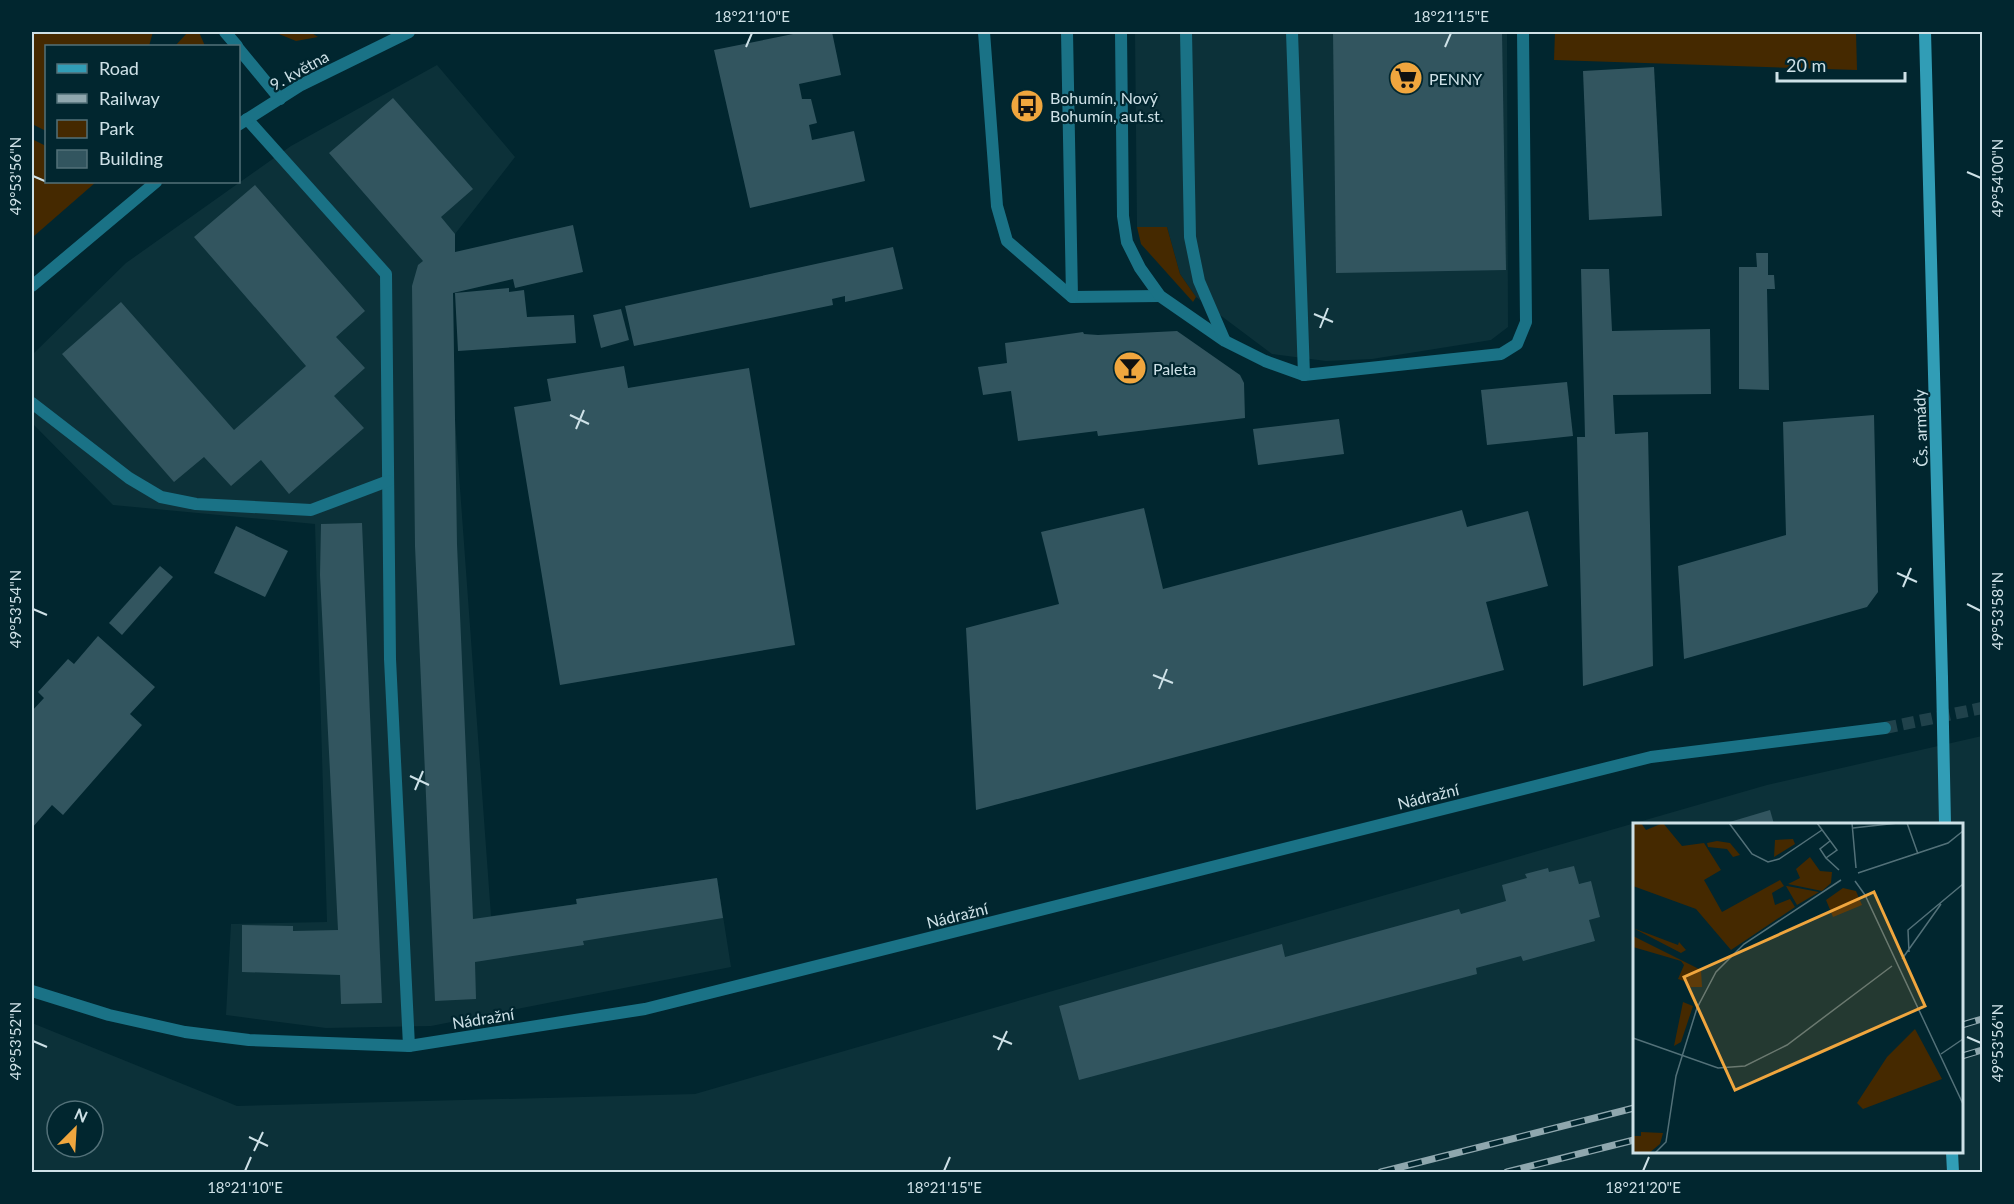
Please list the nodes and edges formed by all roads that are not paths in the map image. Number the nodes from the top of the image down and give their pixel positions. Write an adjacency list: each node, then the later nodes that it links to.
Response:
1 (225, 32): 10 (street)
2 (409, 32): 12 (street, 9. května)
3 (984, 32): 17 (street)
4 (1067, 32): 17 (street)
5 (1121, 32): 16 (street)
6 (1186, 32): 18 (street)
7 (1292, 32): 19 (street)
8 (1523, 32): 19 (street)
9 (1925, 32): 23 (main road, Čs. armády, bridge)
10 (236, 45)
11 (240, 49): 12 (street)
12 (280, 99): 13 (street, 9. května)
13 (243, 122): 21 (street)
14 (155, 183): 15 (street)
15 (32, 286)
16 (1160, 296): 17 (street); 18 (street)
17 (1072, 297)
18 (1225, 341): 19 (street)
19 (1304, 375)
20 (32, 403): 21 (street)
21 (388, 481): 25 (street)
22 (1885, 728): 25 (street, Nádražní)
23 (1945, 823)
24 (32, 991): 25 (street, Nádražní)
25 (409, 1046)
26 (1953, 1153): 27 (main road)
27 (1953, 1173)

